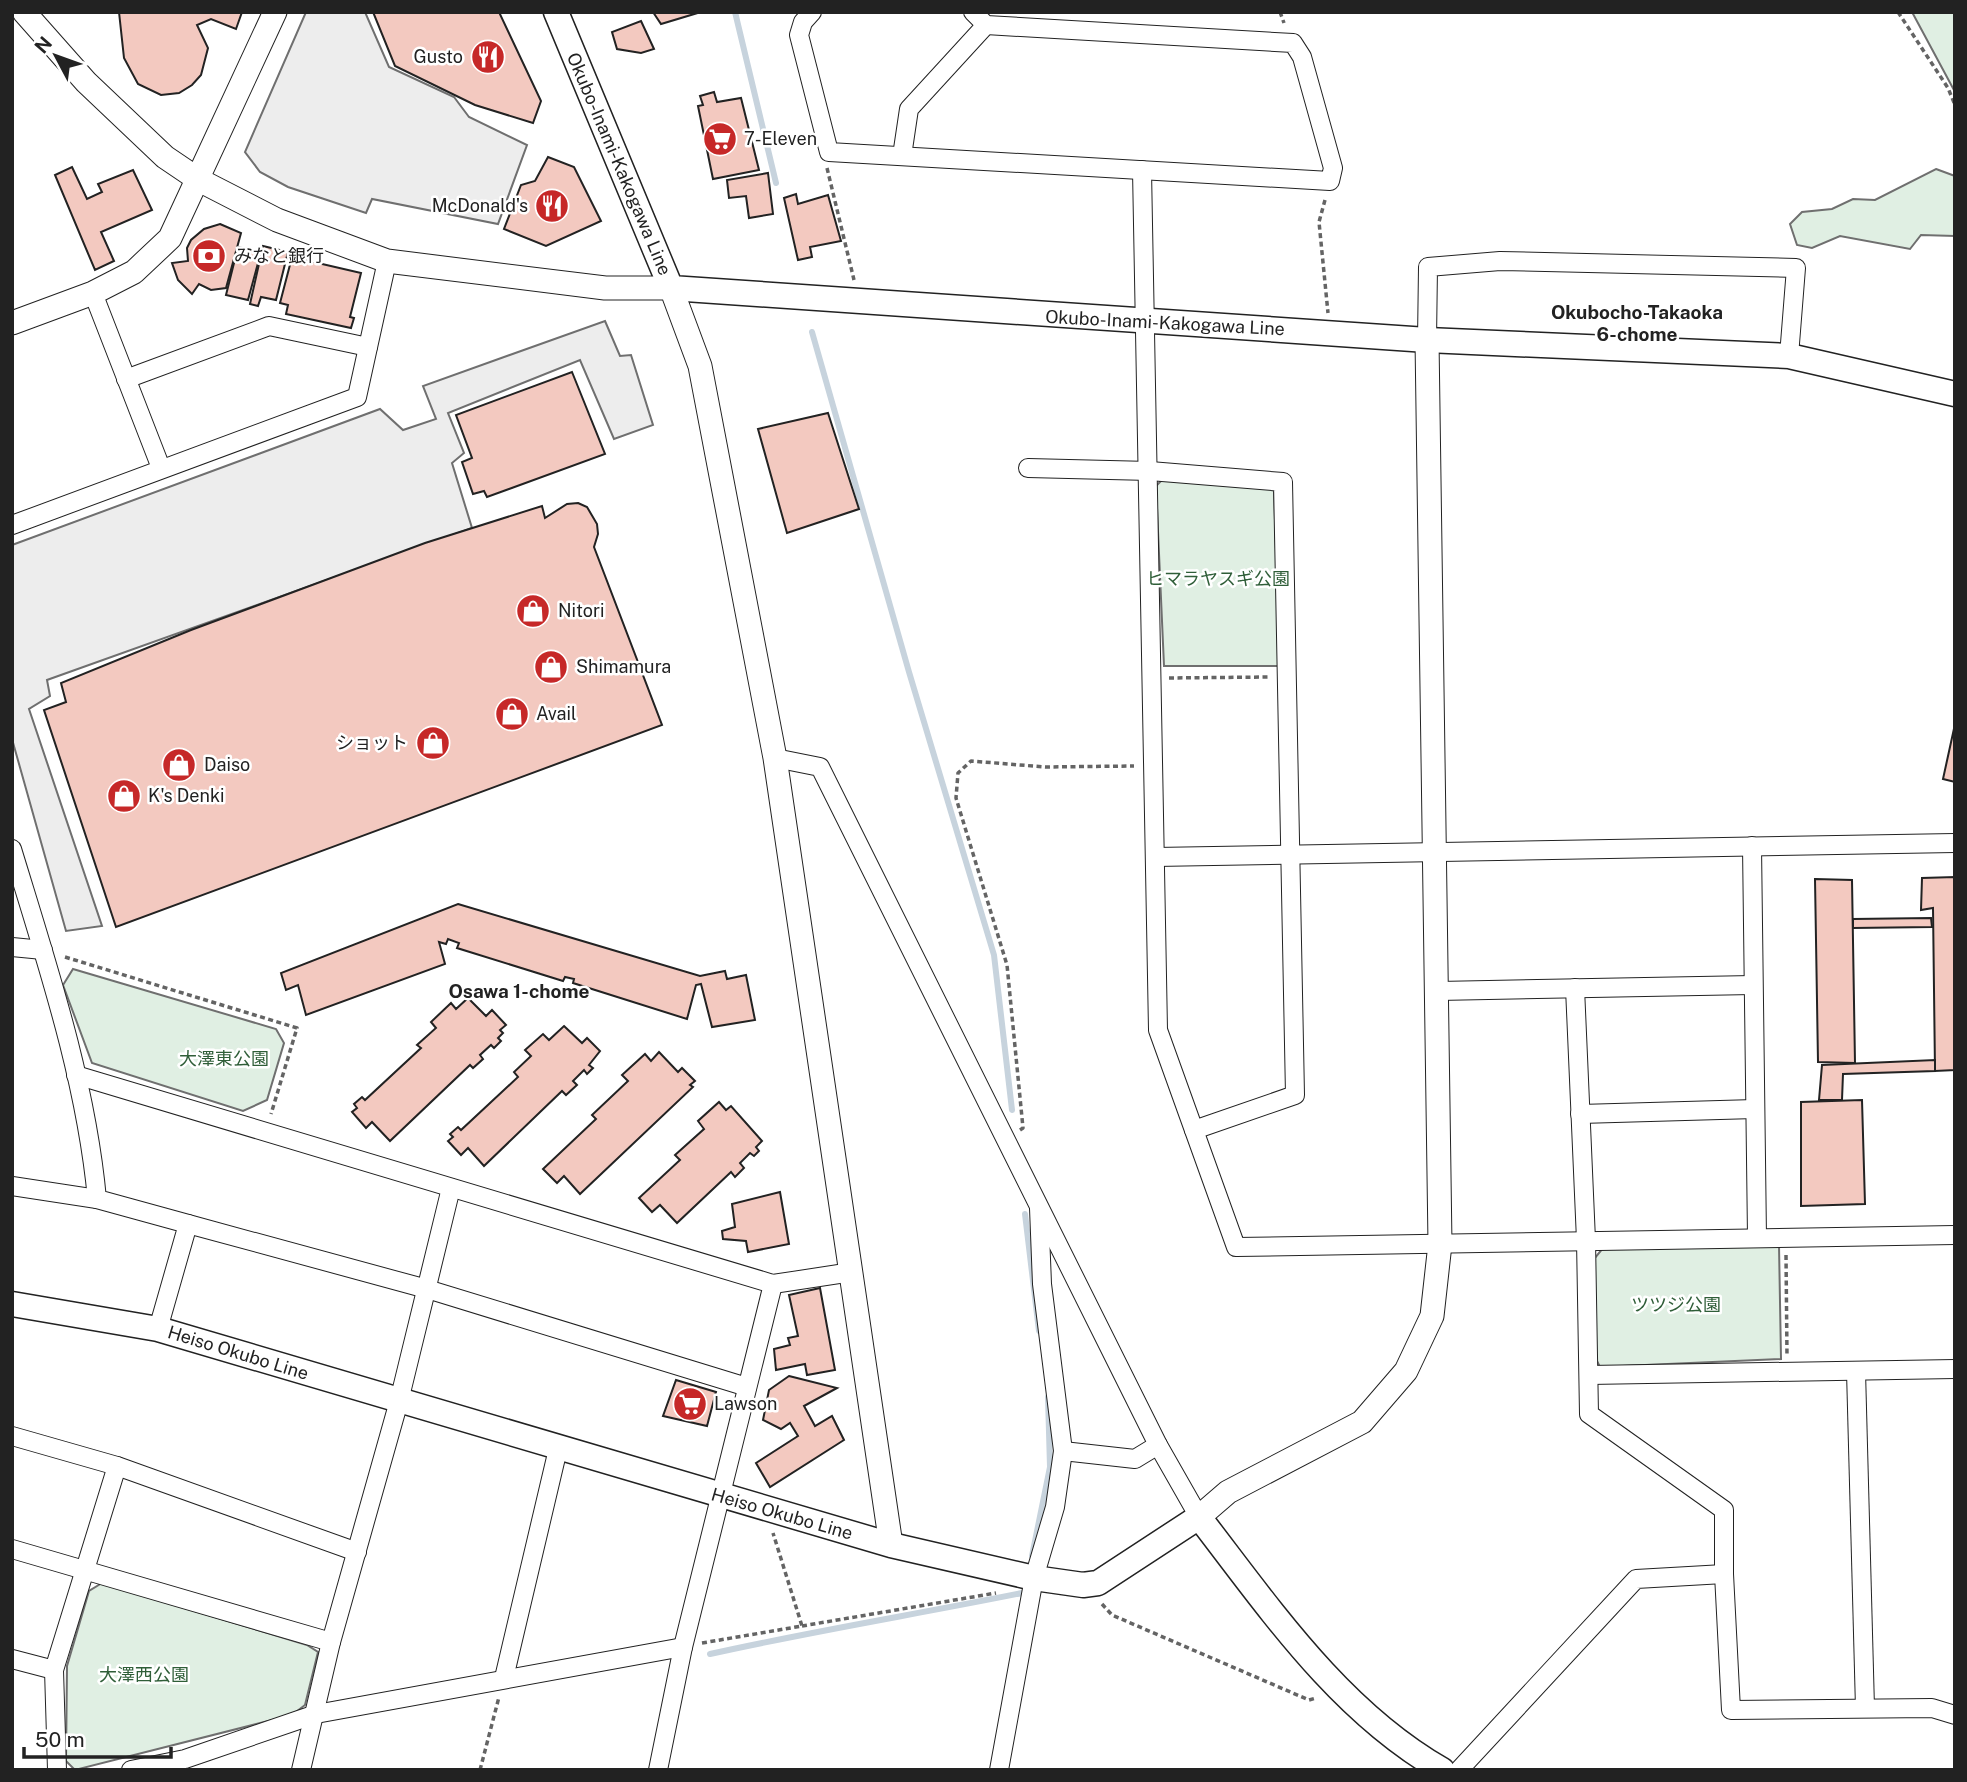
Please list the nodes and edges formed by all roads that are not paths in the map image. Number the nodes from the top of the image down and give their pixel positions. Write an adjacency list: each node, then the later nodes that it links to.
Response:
1 (275, 12): 8 (street)
2 (556, 12): 10 (main road, Okubo-Inami-Kakogawa Line)
3 (812, 12): 6 (street)
4 (21, 17): 8 (street)
5 (980, 19): 6 (street); 7 (street)
6 (902, 156): 7 (street)
7 (1142, 170): 13 (street)
8 (199, 180): 9 (street); 11 (street)
9 (387, 261): 10 (street); 15 (street)
10 (671, 288): 13 (main road, Okubo-Inami-Kakogawa Line); 23 (street)
11 (93, 293): 12 (street); 17 (street)
12 (12, 323)
13 (1144, 323): 14 (main road, Okubo-Inami-Kakogawa Line); 21 (street)
14 (1427, 340): 16 (main road, Okubo-Inami-Kakogawa Line); 16 (street); 27 (street)
15 (368, 347): 17 (street); 19 (street)
16 (1789, 356): 18 (main road, Okubo-Inami-Kakogawa Line)
17 (126, 379): 19 (street)
18 (1955, 394)
19 (161, 468): 22 (street)
20 (1028, 468): 21 (street)
21 (1150, 471): 28 (street); 29 (street)
22 (12, 525)
23 (775, 758): 42 (street); 48 (street)
24 (1955, 843): 25 (street)
25 (1752, 846): 27 (street); 32 (street)
26 (12, 849): 31 (street)
27 (1436, 851): 29 (street); 34 (street)
28 (1155, 857): 29 (street); 38 (street)
29 (1289, 857): 38 (street)
30 (12, 947): 31 (street)
31 (43, 950): 35 (street)
32 (1754, 985): 33 (street); 36 (street)
33 (1575, 988): 34 (street); 37 (street)
34 (1438, 991): 47 (street)
35 (76, 1075): 40 (street); 41 (street)
36 (1755, 1109): 37 (street); 45 (street)
37 (1580, 1114): 46 (street)
38 (1194, 1130): 47 (street)
39 (12, 1186): 41 (street)
40 (451, 1188): 49 (street); 50 (street)
41 (97, 1199): 43 (street)
42 (1038, 1199): 59 (street); 61 (street)
43 (188, 1224): 50 (street); 52 (street)
44 (1955, 1235): 45 (street)
45 (1757, 1237): 46 (street)
46 (1586, 1240): 47 (street); 55 (street)
47 (1440, 1244): 64 (street)
48 (852, 1272): 49 (street); 65 (street)
49 (773, 1284): 56 (street)
50 (427, 1289): 56 (street); 57 (street)
51 (12, 1304): 52 (main road, Heiso Okubo Line)
52 (158, 1329): 57 (main road, Heiso Okubo Line)
53 (1955, 1369): 54 (street)
54 (1856, 1371): 55 (street); 76 (street)
55 (1589, 1375): 69 (street)
56 (747, 1387): 63 (street)
57 (399, 1401): 60 (main road, Heiso Okubo Line); 67 (street)
58 (12, 1436): 62 (street)
59 (1158, 1445): 61 (street); 64 (street)
60 (558, 1449): 63 (main road, Heiso Okubo Line); 75 (street)
61 (1063, 1451): 70 (street)
62 (117, 1466): 67 (street); 68 (street)
63 (719, 1497): 65 (main road, Heiso Okubo Line); 72 (street)
64 (1199, 1517): 70 (main road, Heiso Okubo Line); 84 (main road)
65 (891, 1545): 70 (main road, Heiso Okubo Line)
66 (12, 1549): 68 (street)
67 (357, 1552): 71 (street)
68 (84, 1571): 71 (street); 74 (street)
69 (1724, 1574): 76 (street); 85 (street)
70 (1025, 1576): 83 (street)
71 (331, 1643): 77 (street)
72 (683, 1647): 75 (street); 82 (street)
73 (12, 1659): 74 (street)
74 (54, 1670): 79 (street)
75 (504, 1678): 77 (street)
76 (1865, 1708): 78 (street)
77 (316, 1714): 80 (street); 81 (street)
78 (1955, 1715)
79 (57, 1770)
80 (131, 1770)
81 (301, 1770)
82 (658, 1770)
83 (999, 1770)
84 (1442, 1770)
85 (1459, 1770)

